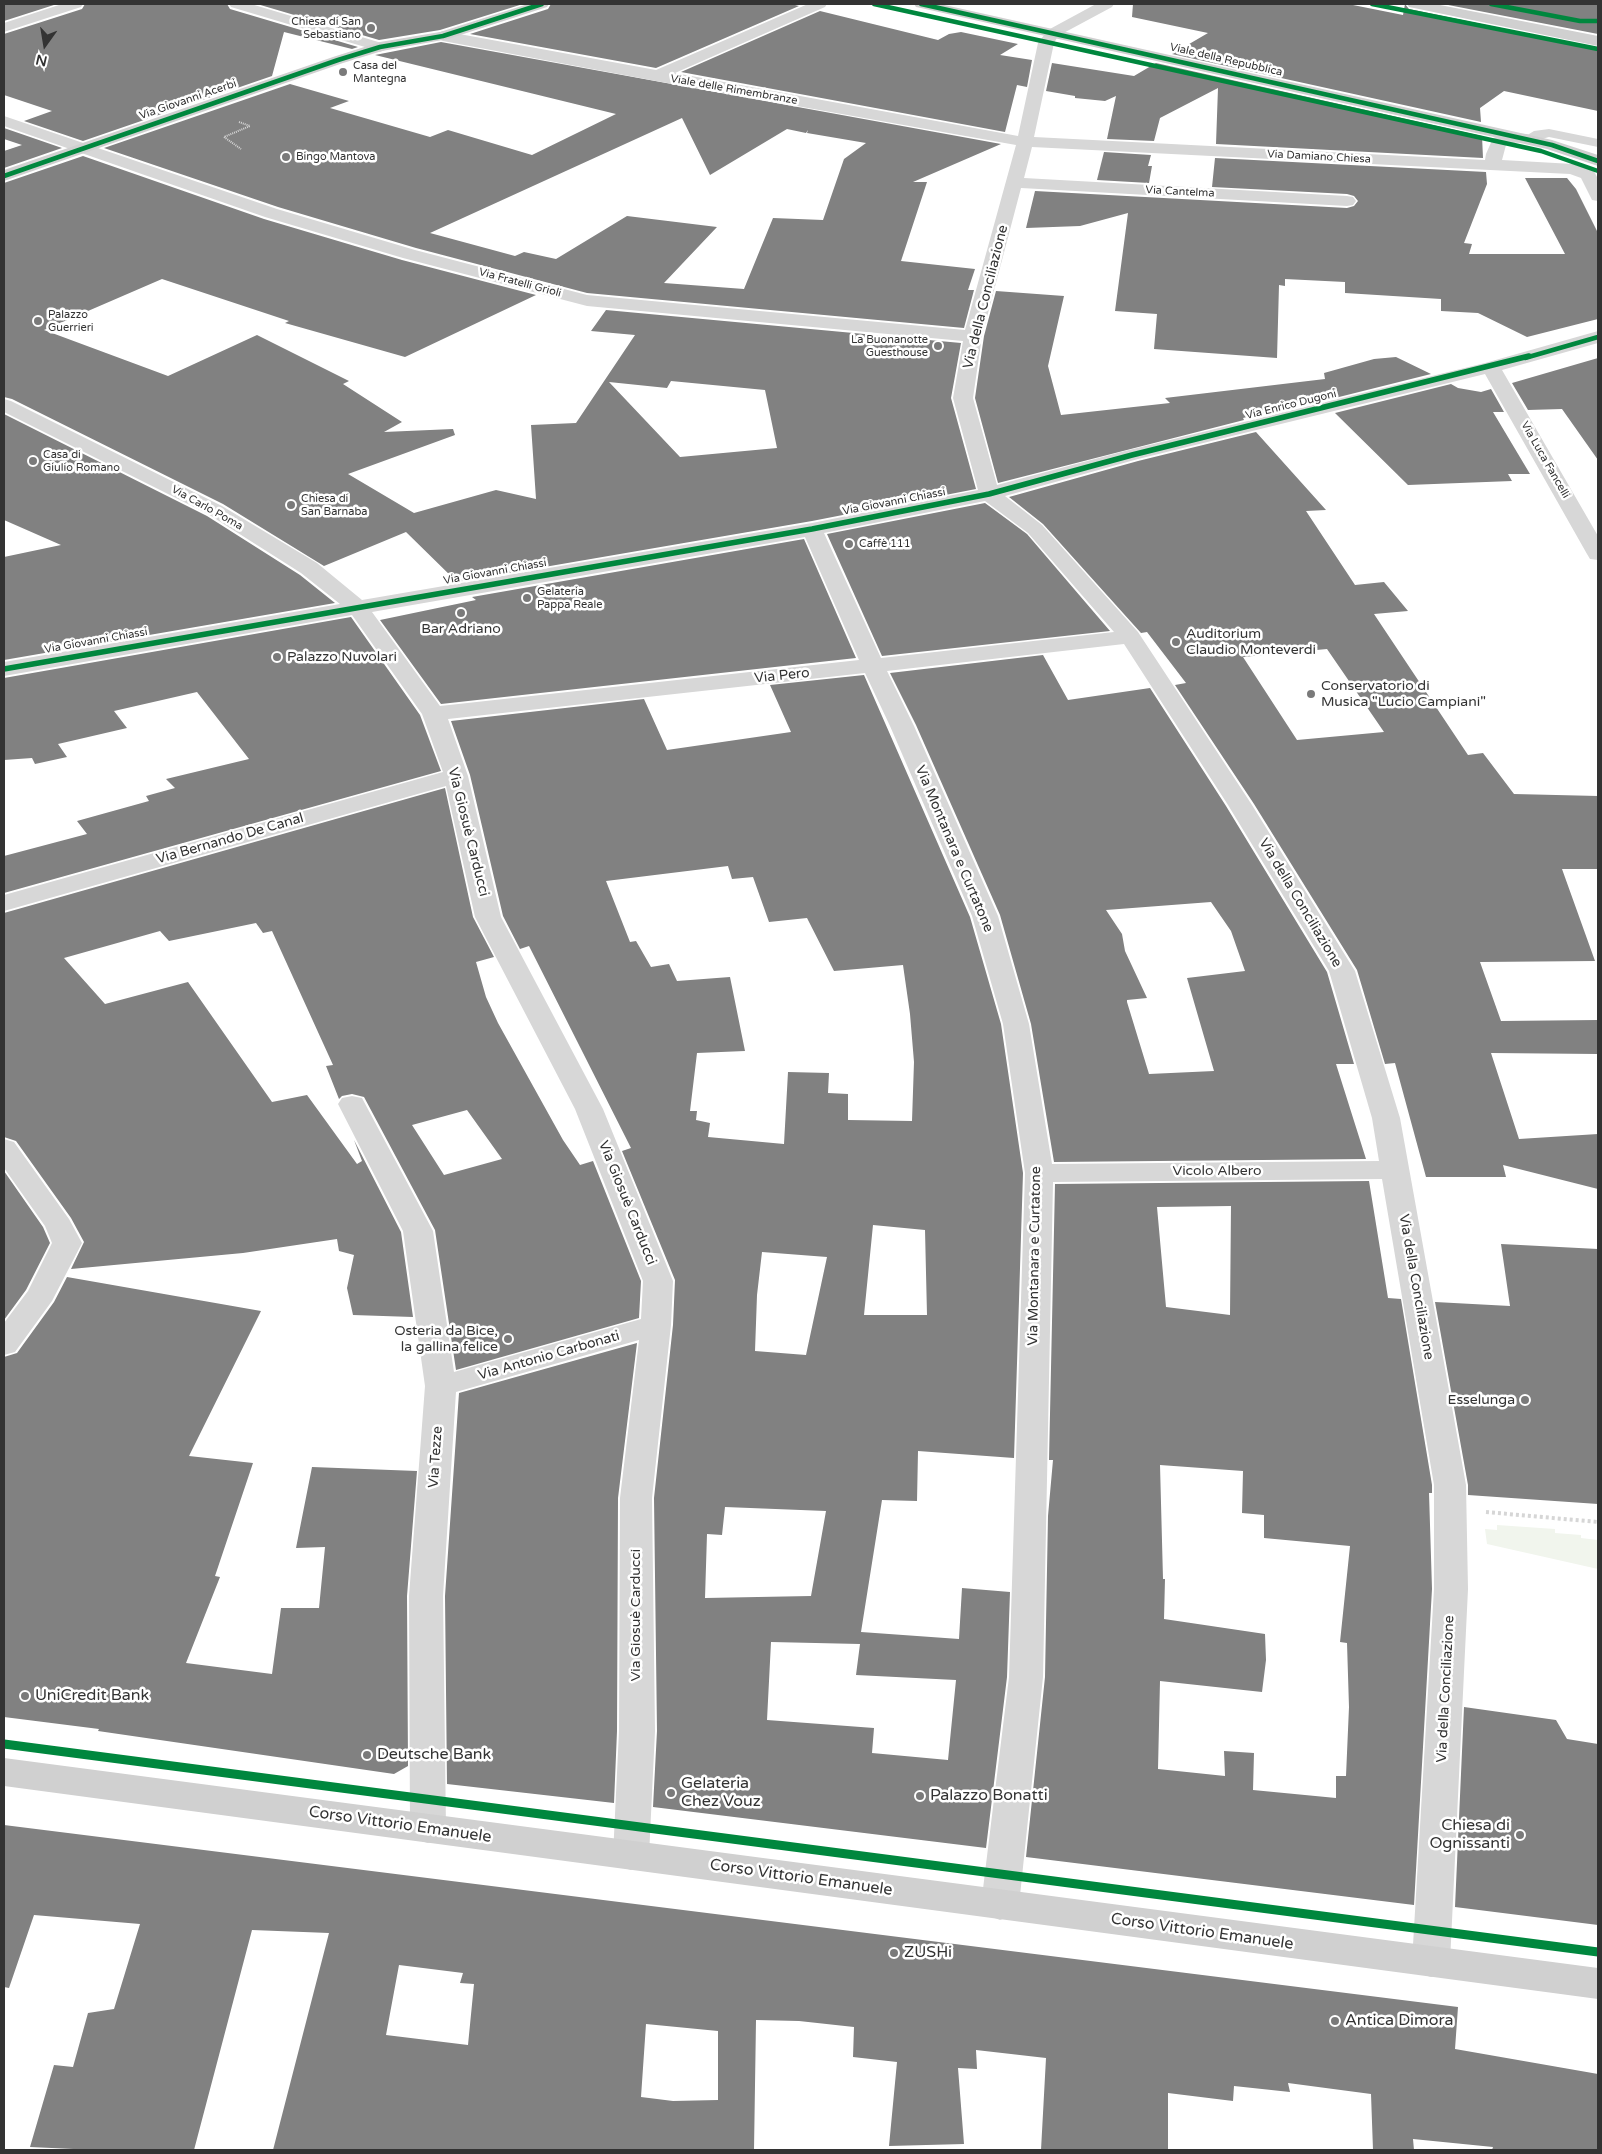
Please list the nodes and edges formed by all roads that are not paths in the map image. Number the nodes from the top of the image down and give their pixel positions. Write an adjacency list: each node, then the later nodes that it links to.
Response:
1 (76, 4): 8 (street)
2 (236, 4): 12 (street)
3 (542, 4): 10 (street, Via Giovanni Acerbi)
4 (820, 4): 13 (street)
5 (921, 4): 9 (street, Viale della Repubblica)
6 (1108, 4): 9 (street)
7 (1414, 4): 11 (street)
8 (4, 28)
9 (1053, 33): 17 (street, Viale della Repubblica); 18 (street, Via della Conciliazione)
10 (443, 36): 12 (street, Via Giovanni Acerbi); 13 (street, Viale delle Rimembranze)
11 (1598, 40)
12 (380, 46): 20 (street, Via Giovanni Acerbi)
13 (656, 76): 18 (street, Viale delle Rimembranze)
14 (4, 121): 20 (street, Via Fratelli Grioli)
15 (1542, 125): 16 (lane)
16 (1566, 135): 17 (lane); 19 (lane)
17 (1527, 139): 21 (street, Viale della Repubblica); 22 (street, Viale della Repubblica)
18 (1025, 142): 22 (street, Via Damiano Chiesa); 24 (street, Via della Conciliazione)
19 (1598, 143)
20 (84, 149): 23 (street, Via Giovanni Acerbi); 27 (street, Via Fratelli Grioli)
21 (1598, 161)
22 (1493, 166): 25 (street, Via Damiano Chiesa)
23 (4, 176)
24 (1014, 182): 26 (street, Via Cantelma); 27 (street, Via della Conciliazione)
25 (1598, 196)
26 (1346, 200)
27 (973, 336): 33 (street, Via della Conciliazione)
28 (1598, 337): 29 (street, Via Enrico Dugoni)
29 (1491, 367): 33 (street, Via Enrico Dugoni); 35 (street, Via Luca Fancelli)
30 (4, 405): 32 (street, Via Carlo Poma)
31 (4, 413): 32 (street, Via Carlo Poma)
32 (46, 425): 36 (street, Via Carlo Poma)
33 (990, 494): 34 (street, Via Giovanni Chiassi); 37 (street, Via della Conciliazione)
34 (812, 529): 36 (street, Via Giovanni Chiassi); 38 (street, Via Montanara e Curtatone)
35 (1598, 554)
36 (357, 607): 39 (street, Via Giovanni Chiassi); 40 (street, Via Giosuè Carducci)
37 (1130, 637): 38 (street, Via Pero); 45 (street, Via della Conciliazione)
38 (873, 666): 40 (street, Via Pero); 46 (street, Via Montanara e Curtatone)
39 (4, 669)
40 (434, 714): 41 (street, Via Giosuè Carducci)
41 (456, 776): 42 (street, Via Bernando De Canal); 47 (street, Via Giosuè Carducci)
42 (4, 903)
43 (352, 1104): 49 (street, Via Tezze)
44 (4, 1148): 48 (street)
45 (1396, 1170): 46 (street, Vicolo Albero); 54 (street, Via della Conciliazione)
46 (1039, 1172): 53 (street, Via Montanara e Curtatone)
47 (656, 1325): 49 (street, Via Antonio Carbonati); 52 (street, Via Giosuè Carducci)
48 (4, 1344)
49 (441, 1386): 51 (street, Via Tezze)
50 (4, 1772): 51 (street, Corso Vittorio Emanuele)
51 (428, 1829): 52 (street, Corso Vittorio Emanuele)
52 (631, 1856): 53 (street, Corso Vittorio Emanuele)
53 (1000, 1905): 54 (street, Corso Vittorio Emanuele)
54 (1431, 1962): 55 (street, Corso Vittorio Emanuele)
55 (1598, 1984)

